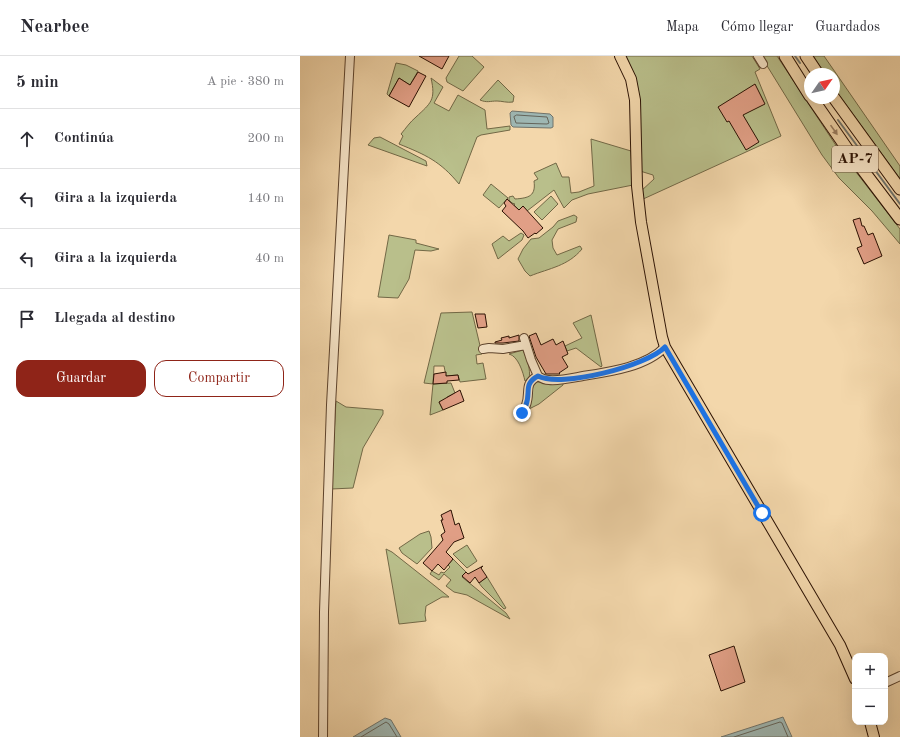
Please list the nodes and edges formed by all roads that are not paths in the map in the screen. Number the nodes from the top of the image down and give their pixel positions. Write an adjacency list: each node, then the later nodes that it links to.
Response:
1 (350, 56): 21 (street)
2 (620, 56): 13 (main road)
3 (758, 56): 6 (street)
4 (785, 56): 8 (highway, AP-7)
5 (806, 56): 7 (highway)
6 (763, 64)
7 (814, 68)
8 (804, 86)
9 (816, 104): 12 (highway, AP-7, one-way to 12)
10 (838, 104): 11 (highway, AP-7)
11 (900, 189)
12 (900, 219)
13 (665, 347): 15 (street); 17 (main road)
14 (483, 349): 15 (street)
15 (538, 376): 16 (street)
16 (522, 413)
17 (852, 672)
18 (900, 676): 19 (street)
19 (888, 682)
20 (871, 725): 22 (main road)
21 (323, 737)
22 (874, 737)

